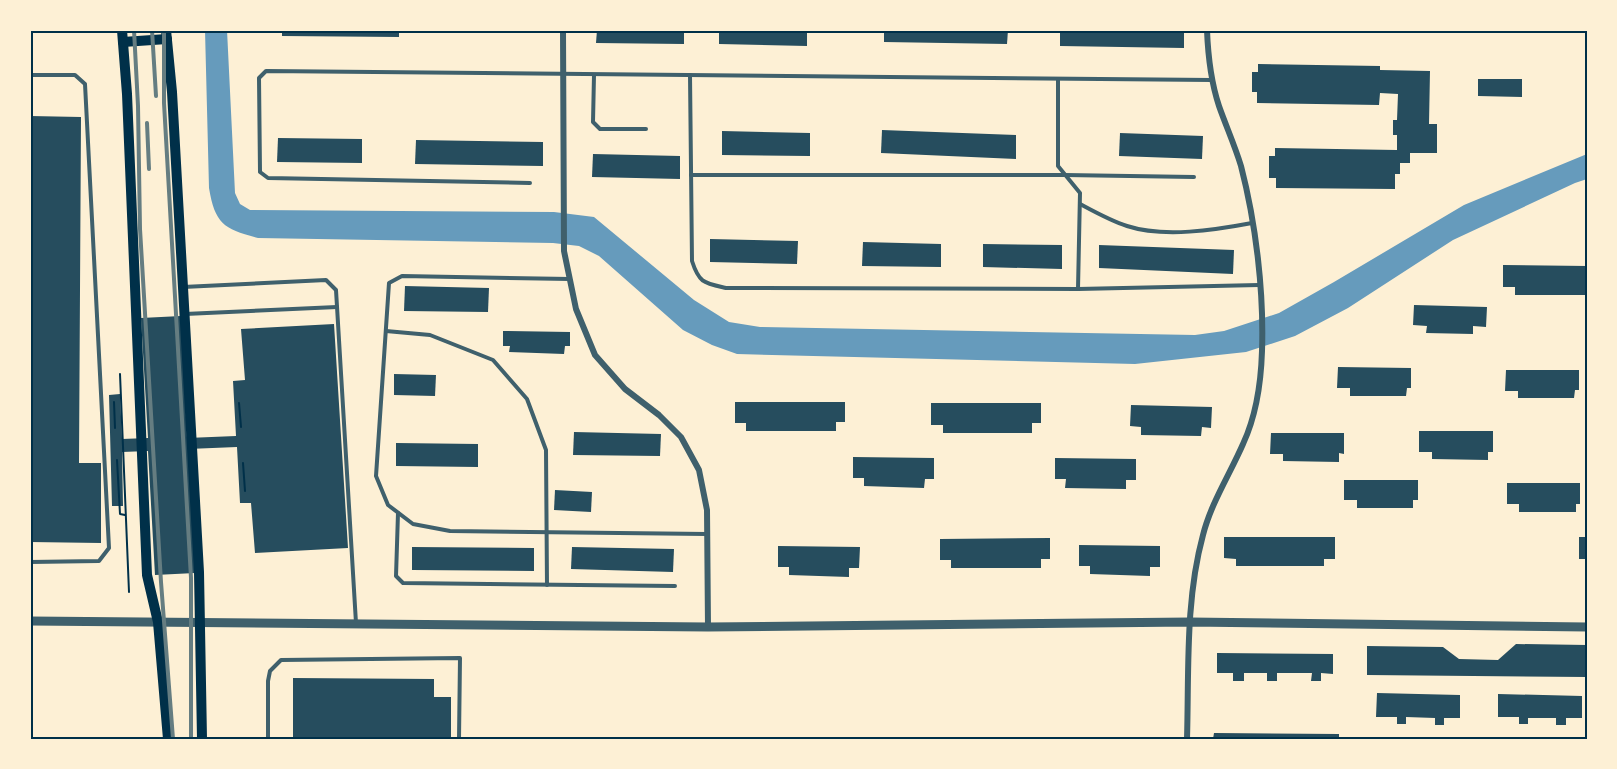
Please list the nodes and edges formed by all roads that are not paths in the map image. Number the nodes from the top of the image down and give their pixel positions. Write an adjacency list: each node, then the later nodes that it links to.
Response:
1 (563, 30): 5 (street)
2 (1207, 30): 10 (street)
3 (167, 35): 4 (main road); 20 (main road)
4 (122, 36): 32 (main road)
5 (563, 74): 7 (lane); 15 (lane); 18 (street)
6 (30, 75): 28 (lane)
7 (594, 75): 8 (lane); 11 (lane)
8 (690, 75): 9 (lane); 12 (lane)
9 (1058, 79): 10 (lane); 13 (lane)
10 (1212, 80): 17 (street)
11 (646, 129)
12 (691, 175): 13 (lane); 21 (lane)
13 (1065, 175): 14 (lane); 16 (lane)
14 (1194, 177)
15 (530, 183)
16 (1080, 204): 17 (lane); 21 (lane)
17 (1252, 223): 19 (street)
18 (570, 279): 24 (lane); 27 (street)
19 (1259, 285): 21 (lane); 34 (street)
20 (183, 287): 22 (lane); 23 (main road)
21 (1078, 288)
22 (337, 307): 23 (lane); 35 (lane)
23 (185, 314): 33 (main road)
24 (386, 331): 25 (lane); 26 (lane)
25 (398, 513): 26 (lane); 29 (lane)
26 (548, 532): 27 (lane); 29 (lane)
27 (707, 534): 36 (street)
28 (30, 562)
29 (547, 585): 30 (lane)
30 (675, 586)
31 (30, 621): 32 (street)
32 (158, 622): 33 (street); 38 (main road)
33 (200, 622): 35 (street); 39 (main road)
34 (1190, 622): 36 (street); 37 (street); 42 (street)
35 (356, 623): 36 (street)
36 (708, 627)
37 (1587, 627)
38 (168, 739)
39 (202, 739)
40 (268, 739): 41 (lane)
41 (459, 739)
42 (1186, 739)

